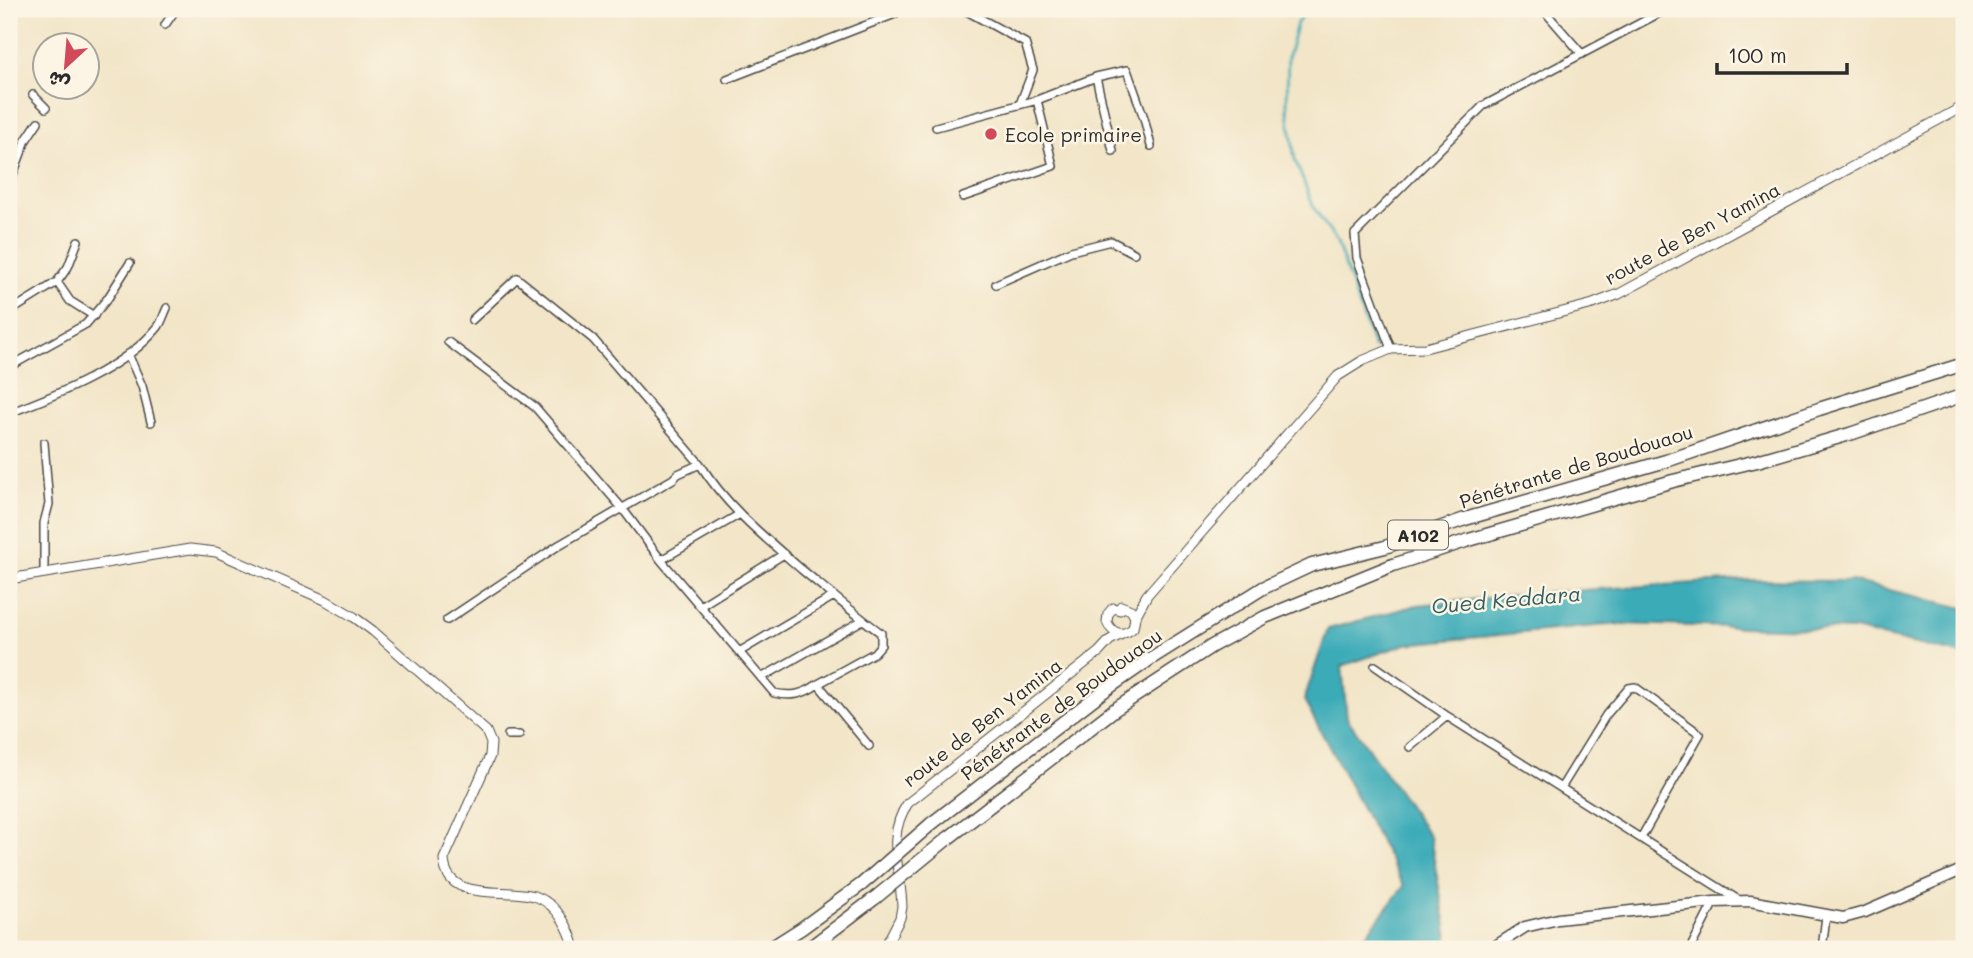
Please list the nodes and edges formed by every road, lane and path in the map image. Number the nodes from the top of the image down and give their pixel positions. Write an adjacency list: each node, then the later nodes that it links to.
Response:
1 (176, 9): 6 (street)
2 (963, 9): 12 (street)
3 (1667, 9): 7 (street)
4 (895, 14): 9 (street)
5 (1548, 15): 7 (street)
6 (165, 25)
7 (1582, 54): 31 (street)
8 (1096, 77): 10 (street); 17 (street); 18 (street)
9 (727, 79)
10 (1037, 100): 12 (street); 20 (street)
11 (40, 102): 14 (street)
12 (1020, 104): 16 (street)
13 (1964, 106): 31 (street, route de Ben Yamina)
14 (46, 108)
15 (38, 122): 19 (street)
16 (936, 127)
17 (1151, 146)
18 (1113, 151)
19 (9, 185)
20 (963, 197)
21 (78, 241): 24 (street)
22 (1134, 253): 25 (street)
23 (130, 263): 28 (street)
24 (57, 282): 27 (street); 28 (street)
25 (996, 284)
26 (167, 308): 32 (street)
27 (9, 312)
28 (94, 316): 34 (street)
29 (472, 320): 39 (street)
30 (448, 342): 40 (street)
31 (1391, 349): 46 (street, route de Ben Yamina)
32 (128, 354): 36 (street); 37 (street)
33 (1964, 364): 72 (highway, Pénétrante de Boudouaou / A102, bridge)
34 (9, 367)
35 (1964, 395): 73 (highway, Pénétrante de Boudouaou / A102, bridge)
36 (9, 413)
37 (152, 422)
38 (44, 443): 44 (street)
39 (700, 464): 40 (street); 41 (street)
40 (622, 508): 43 (street); 51 (street)
41 (740, 514): 42 (street); 43 (street)
42 (784, 554): 47 (street); 48 (street)
43 (661, 560): 48 (street)
44 (44, 572): 45 (street); 71 (street)
45 (9, 579)
46 (1147, 595): 49 (street, route de Ben Yamina); 50 (street, route de Ben Yamina)
47 (834, 596): 52 (street); 55 (street)
48 (700, 606): 55 (street)
49 (1125, 606): 50 (street); 53 (street)
50 (1135, 617): 54 (street)
51 (447, 620)
52 (863, 620): 58 (street); 59 (street)
53 (1108, 626): 54 (street); 56 (street)
54 (1122, 634): 56 (street, route de Ben Yamina)
55 (739, 652): 58 (street)
56 (1099, 652): 74 (street, route de Ben Yamina)
57 (1375, 666): 60 (street)
58 (761, 678): 59 (street)
59 (818, 684): 63 (street)
60 (1447, 716): 64 (street); 65 (street)
61 (519, 735): 62 (street)
62 (508, 736)
63 (869, 746)
64 (1410, 747)
65 (1561, 788): 66 (street); 66 (street)
66 (1641, 838): 68 (street)
67 (1964, 869): 70 (main road)
68 (1741, 901): 69 (main road); 70 (main road)
69 (1714, 902): 75 (main road); 76 (street)
70 (1826, 916): 77 (street)
71 (575, 949)
72 (769, 949)
73 (808, 949)
74 (884, 949)
75 (1490, 949)
76 (1690, 949)
77 (1822, 949)

